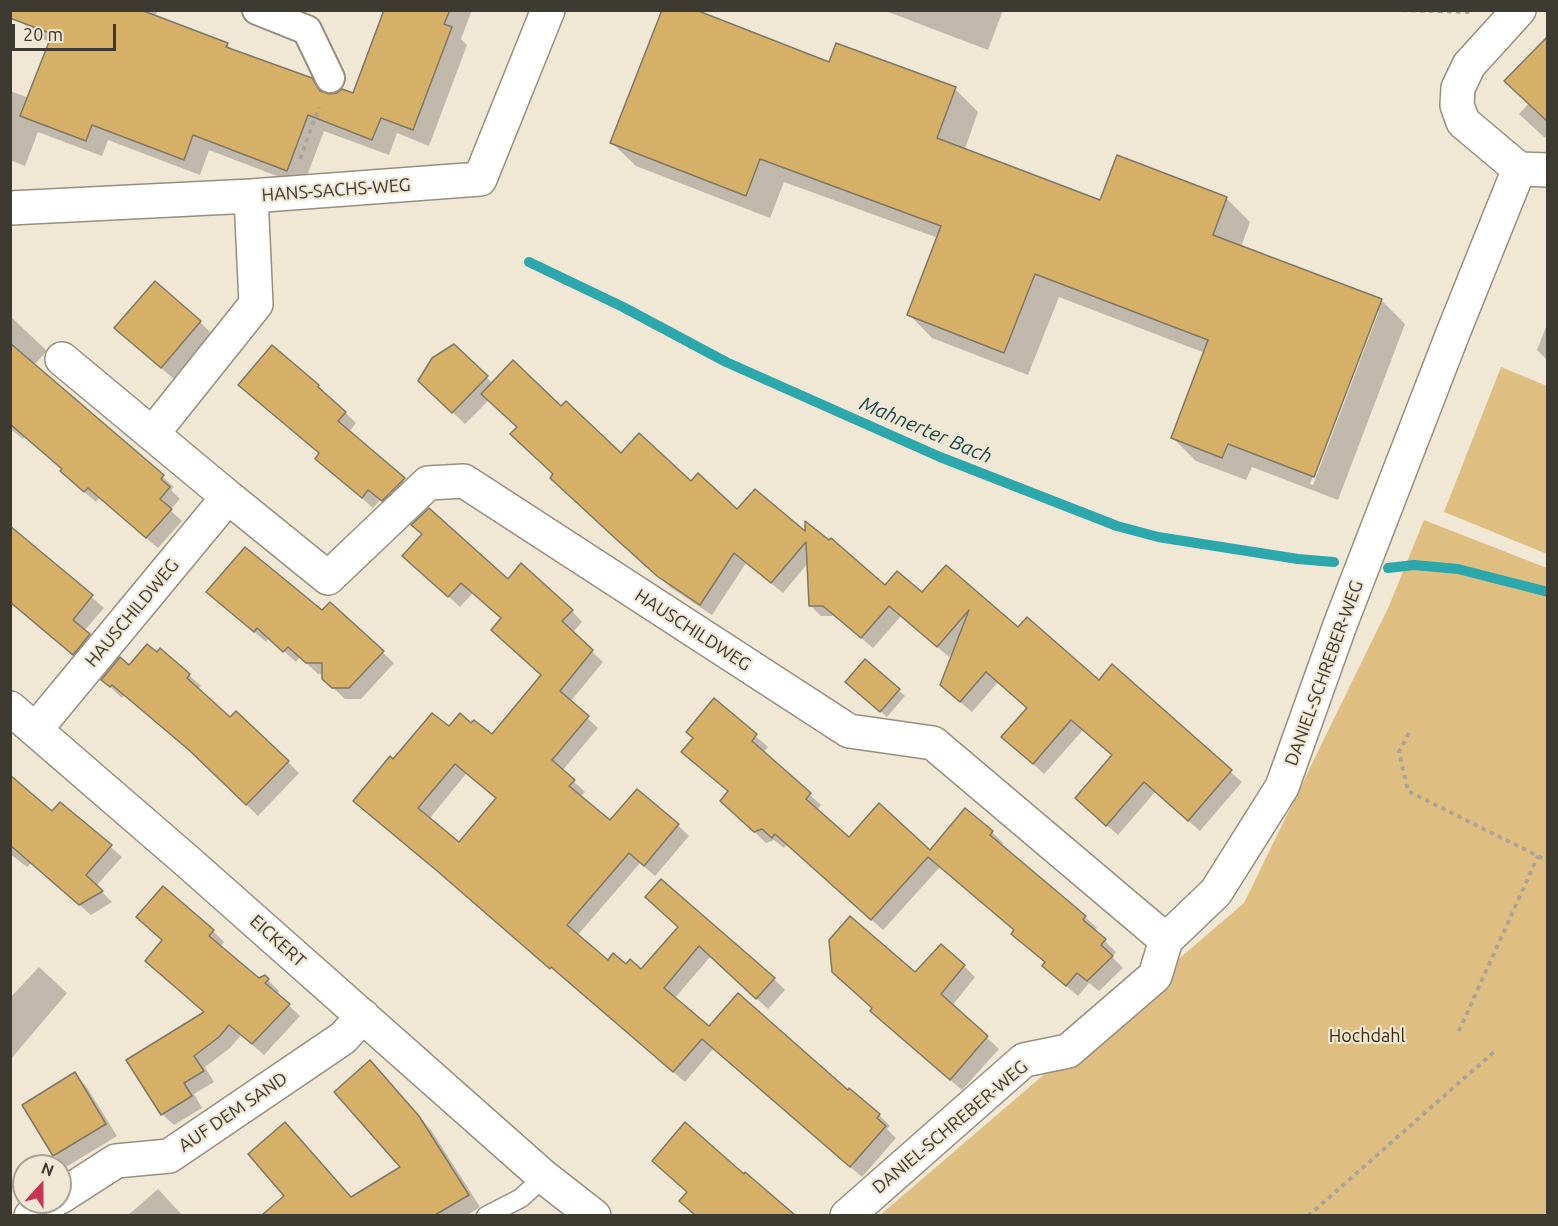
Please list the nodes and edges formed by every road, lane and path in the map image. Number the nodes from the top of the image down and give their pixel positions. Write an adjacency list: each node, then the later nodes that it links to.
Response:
1 (257, 10): 5 (street)
2 (548, 10): 7 (street, HANS-SACHS-WEG)
3 (1402, 10): 4 (path)
4 (1517, 13): 6 (street, DANIEL-SCHREBER-WEG)
5 (330, 78): 7 (path)
6 (1533, 169): 18 (street, DANIEL-SCHREBER-WEG)
7 (287, 194): 8 (street, HANS-SACHS-WEG)
8 (251, 196): 9 (street, HANS-SACHS-WEG); 11 (street)
9 (10, 208)
10 (62, 359): 11 (street, HAUSCHILDWEG)
11 (153, 433): 12 (street, HAUSCHILDWEG)
12 (228, 497): 14 (street, HAUSCHILDWEG); 18 (street, HAUSCHILDWEG)
13 (10, 708): 14 (street, EICKERT)
14 (36, 729): 19 (street, EICKERT)
15 (1409, 733): 16 (path)
16 (1538, 856): 17 (path); 20 (path)
17 (1548, 861)
18 (1166, 940): 26 (street, DANIEL-SCHREBER-WEG)
19 (363, 1016): 22 (street, EICKERT); 23 (street, AUF DEM SAND)
20 (1459, 1030)
21 (1495, 1051): 27 (path)
22 (544, 1177): 24 (lane); 25 (street, EICKERT)
23 (72, 1189)
24 (486, 1215)
25 (594, 1215)
26 (847, 1215)
27 (1308, 1215)

